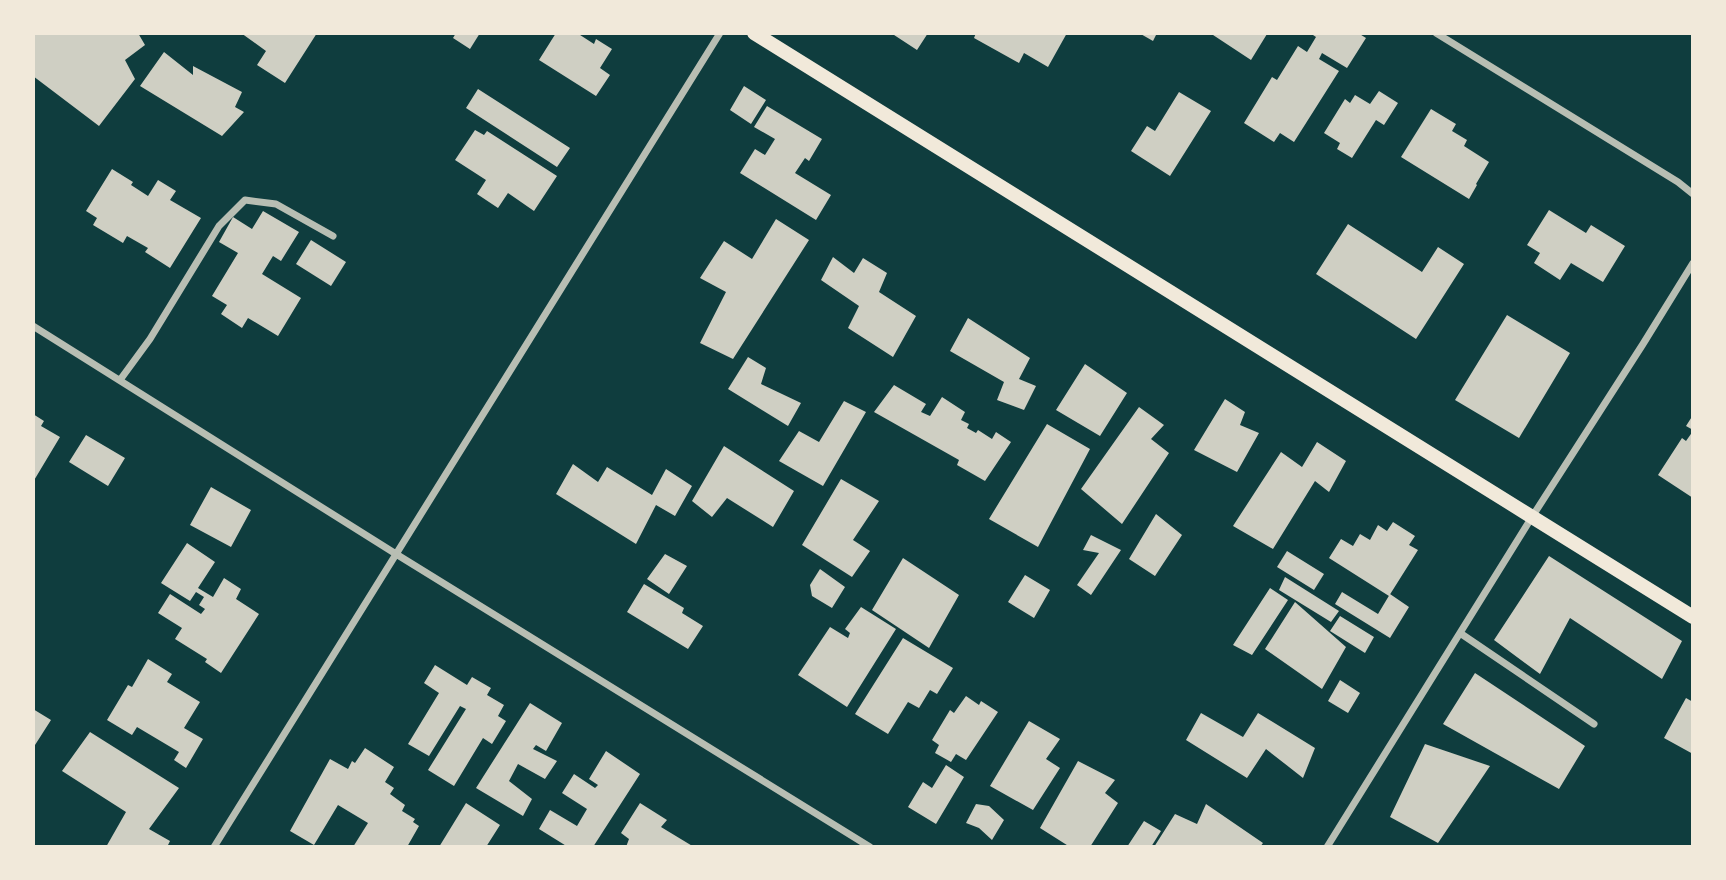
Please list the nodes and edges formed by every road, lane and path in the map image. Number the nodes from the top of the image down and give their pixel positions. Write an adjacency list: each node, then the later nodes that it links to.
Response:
1 (720, 33): 10 (street)
2 (754, 33): 9 (main road)
3 (1436, 33): 4 (street)
4 (1693, 194)
5 (333, 236): 8 (street)
6 (1693, 263): 9 (street)
7 (33, 326): 8 (street)
8 (120, 380): 10 (street)
9 (1532, 517): 11 (main road); 12 (street)
10 (396, 554): 14 (street); 15 (street)
11 (1693, 617)
12 (1460, 633): 13 (street); 16 (street)
13 (1594, 724)
14 (214, 847)
15 (870, 847)
16 (1327, 847)

